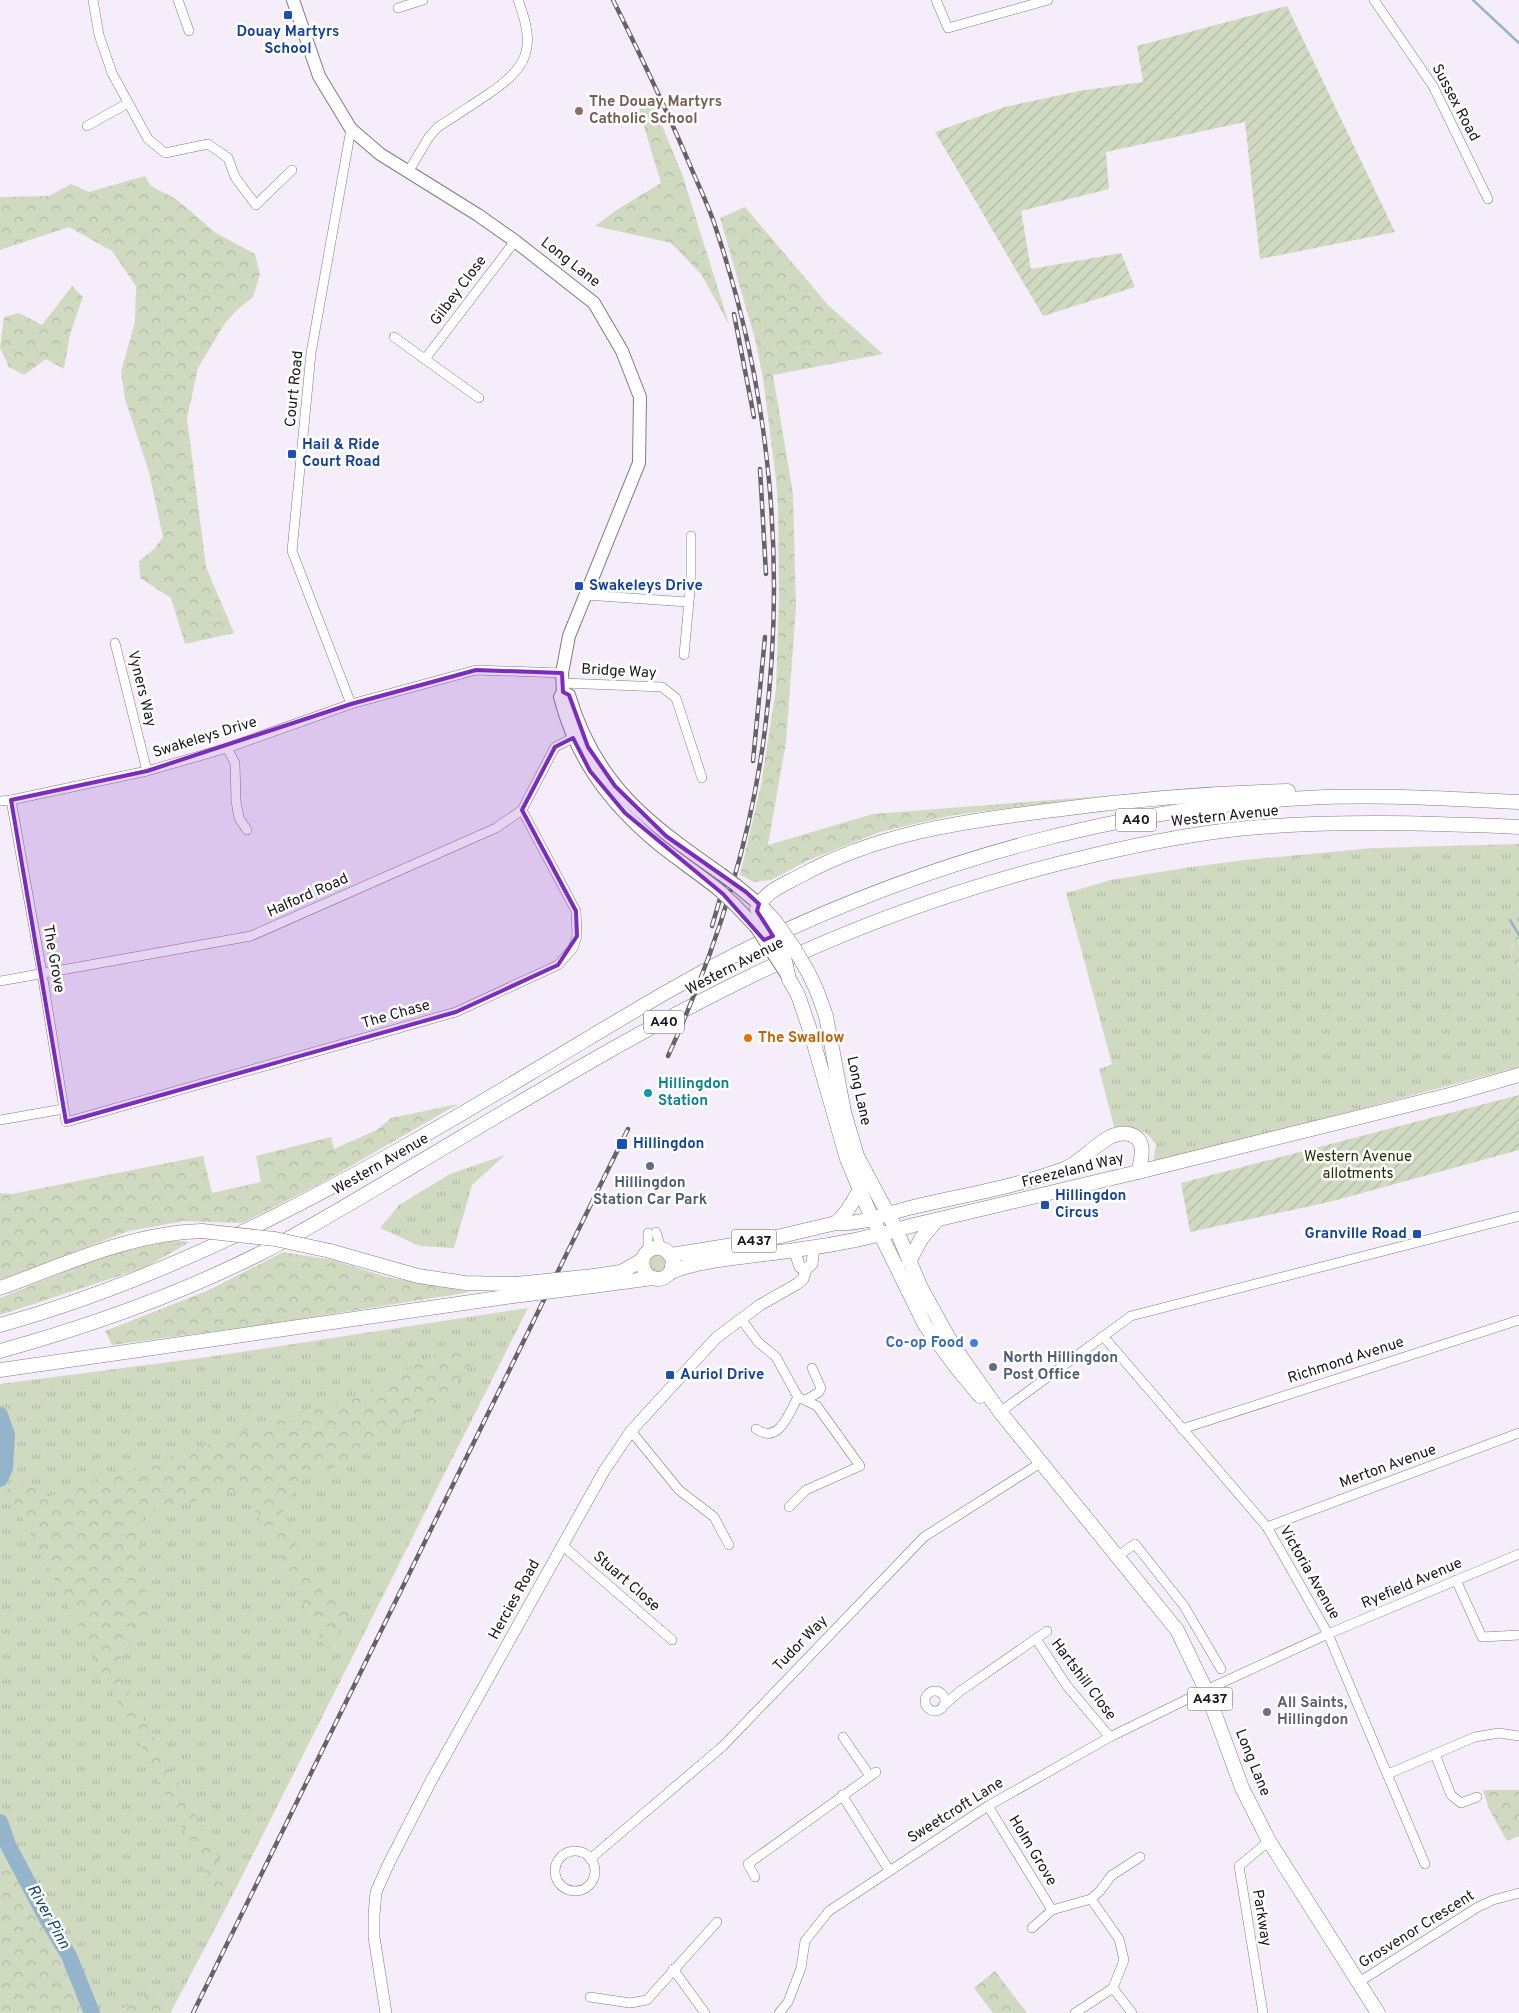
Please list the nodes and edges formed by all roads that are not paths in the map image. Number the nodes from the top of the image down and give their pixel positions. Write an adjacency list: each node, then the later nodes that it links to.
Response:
1 (93, 0): 11 (street)
2 (178, 0): 10 (street)
3 (293, 0): 13 (main road, Long Lane)
4 (424, 0): 9 (street)
5 (518, 0): 15 (street)
6 (936, 0): 7 (street)
7 (1048, 0)
8 (1374, 0): 16 (street, Sussex Road)
9 (398, 8)
10 (189, 31)
11 (128, 103): 12 (street); 14 (street)
12 (87, 126)
13 (351, 129): 15 (main road, Long Lane); 27 (street, Court Road)
14 (292, 170)
15 (408, 172): 17 (main road, Long Lane)
16 (1488, 199)
17 (515, 240): 19 (street, Gilbey Close); 22 (main road, Long Lane)
18 (394, 337): 19 (street)
19 (425, 359): 20 (street)
20 (478, 398)
21 (691, 536): 23 (street)
22 (585, 595): 23 (street); 26 (main road, Long Lane)
23 (688, 602): 25 (street)
24 (115, 643): 30 (street, Vyners Way)
25 (684, 655)
26 (563, 683): 27 (street, Swakeleys Drive); 28 (main road, Long Lane); 31 (street, Bridge Way); 39 (main road, bridge)
27 (351, 704): 29 (street, Swakeleys Drive)
28 (573, 738): 36 (street, Halford Road); 40 (main road, Long Lane, bridge)
29 (227, 748): 30 (street, Swakeleys Drive); 38 (street)
30 (147, 771): 33 (street, Swakeleys Drive)
31 (702, 778)
32 (1370, 797): 35 (main road, Western Avenue / A40); 39 (main road); 69 (main road, Western Avenue / A40)
33 (11, 800): 34 (street, Swakeleys Drive); 41 (street, The Grove)
34 (0, 801)
35 (1519, 802)
36 (522, 810): 41 (street, Halford Road); 46 (street, The Chase)
37 (1519, 827): 71 (main road, Western Avenue / A40)
38 (247, 830)
39 (759, 904): 40 (main road)
40 (765, 924): 48 (main road, Long Lane, bridge); 49 (main road, Long Lane, bridge)
41 (42, 973): 42 (street, Halford Road); 44 (street, The Grove)
42 (0, 980)
43 (1519, 1075): 47 (main road)
44 (63, 1109): 45 (street); 46 (street, The Grove)
45 (0, 1120)
46 (66, 1122)
47 (1138, 1172): 49 (main road, Freezeland Way); 52 (main road, Freezeland Way)
48 (860, 1190): 51 (main road, Long Lane); 53 (main road)
49 (888, 1216): 51 (main road, Freezeland Way); 54 (main road, Long Lane)
50 (1519, 1216): 70 (street)
51 (874, 1220): 53 (main road, Freezeland Way); 55 (main road, Long Lane)
52 (937, 1220): 54 (main road, Freezeland Way); 60 (main road)
53 (836, 1223): 58 (main road, A437)
54 (896, 1229): 55 (main road, Freezeland Way); 60 (main road, Long Lane)
55 (881, 1234): 56 (main road, A437); 75 (main road, Long Lane)
56 (814, 1247): 57 (main road, A437); 61 (street, Hercies Road)
57 (794, 1250): 61 (street); 62 (main road, A437)
58 (667, 1252): 59 (main road); 59 (street); 62 (main road)
59 (645, 1256): 63 (main road); 64 (main road)
60 (909, 1262): 75 (main road, Long Lane)
61 (806, 1269): 67 (street, Hercies Road)
62 (671, 1272): 63 (main road)
63 (653, 1278): 64 (main road)
64 (594, 1281): 66 (main road, bridge)
65 (0, 1288): 66 (main road, bridge)
66 (515, 1290): 73 (main road)
67 (741, 1319): 74 (street); 78 (street, Hercies Road)
68 (1519, 1320): 77 (street, Richmond Avenue)
69 (0, 1325)
70 (1103, 1336): 75 (street); 77 (street, Victoria Avenue)
71 (0, 1352)
72 (812, 1368): 74 (street)
73 (0, 1370)
74 (802, 1398): 76 (street); 81 (street)
75 (1000, 1412): 80 (main road, Long Lane / A437)
76 (756, 1429)
77 (1182, 1429): 82 (street, Victoria Avenue)
78 (631, 1431): 83 (street, Hercies Road); 84 (street)
79 (1519, 1433): 82 (street, Merton Avenue)
80 (1042, 1462): 86 (main road, Long Lane / A437); 106 (street, Tudor Way)
81 (789, 1506)
82 (1267, 1527): 89 (street, Victoria Avenue)
83 (562, 1545): 92 (street, Stuart Close); 119 (street, Hercies Road)
84 (729, 1545)
85 (1519, 1554): 87 (street, Ryefield Avenue)
86 (1118, 1556): 93 (street); 94 (main road, Long Lane / A437)
87 (1456, 1580): 89 (street, Ryefield Avenue); 90 (street)
88 (1047, 1631): 91 (street, Hartshill Close)
89 (1328, 1634): 94 (street, Ryefield Avenue); 100 (street, Victoria Avenue)
90 (1519, 1635)
91 (1036, 1639): 95 (street, Hartshill Close); 98 (street, Hartshill Close)
92 (672, 1640)
93 (1221, 1669)
94 (1206, 1690): 98 (street, Sweetcroft Lane); 104 (main road, Long Lane / A437)
95 (943, 1706)
96 (1519, 1736): 99 (street)
97 (843, 1737): 101 (street)
98 (1110, 1738): 103 (street, Sweetcroft Lane)
99 (1436, 1754): 100 (street); 102 (street)
100 (1388, 1774): 107 (street, Victoria Avenue)
101 (842, 1796): 108 (street); 109 (street)
102 (1477, 1797)
103 (988, 1806): 108 (street, Sweetcroft Lane); 112 (street, Holm Grove)
104 (1269, 1841): 116 (main road, Long Lane / A437); 124 (street, Parkway)
105 (1140, 1857): 111 (street)
106 (590, 1858): 106 (street)
107 (1425, 1864)
108 (889, 1870): 121 (street, Sweetcroft Lane)
109 (755, 1877)
110 (1519, 1893): 116 (street, Grosvenor Crescent)
111 (1091, 1899): 112 (street, Holm Grove); 117 (street)
112 (1052, 1910): 114 (street, Holm Grove)
113 (717, 1922): 115 (street)
114 (1032, 1928)
115 (673, 1968): 118 (street); 120 (street)
116 (1359, 1982): 125 (main road, Long Lane / A437)
117 (1113, 1988): 122 (street); 123 (street)
118 (590, 1997)
119 (386, 2013)
120 (705, 2013)
121 (780, 2013)
122 (1075, 2013)
123 (1132, 2013)
124 (1263, 2013)
125 (1378, 2013)

